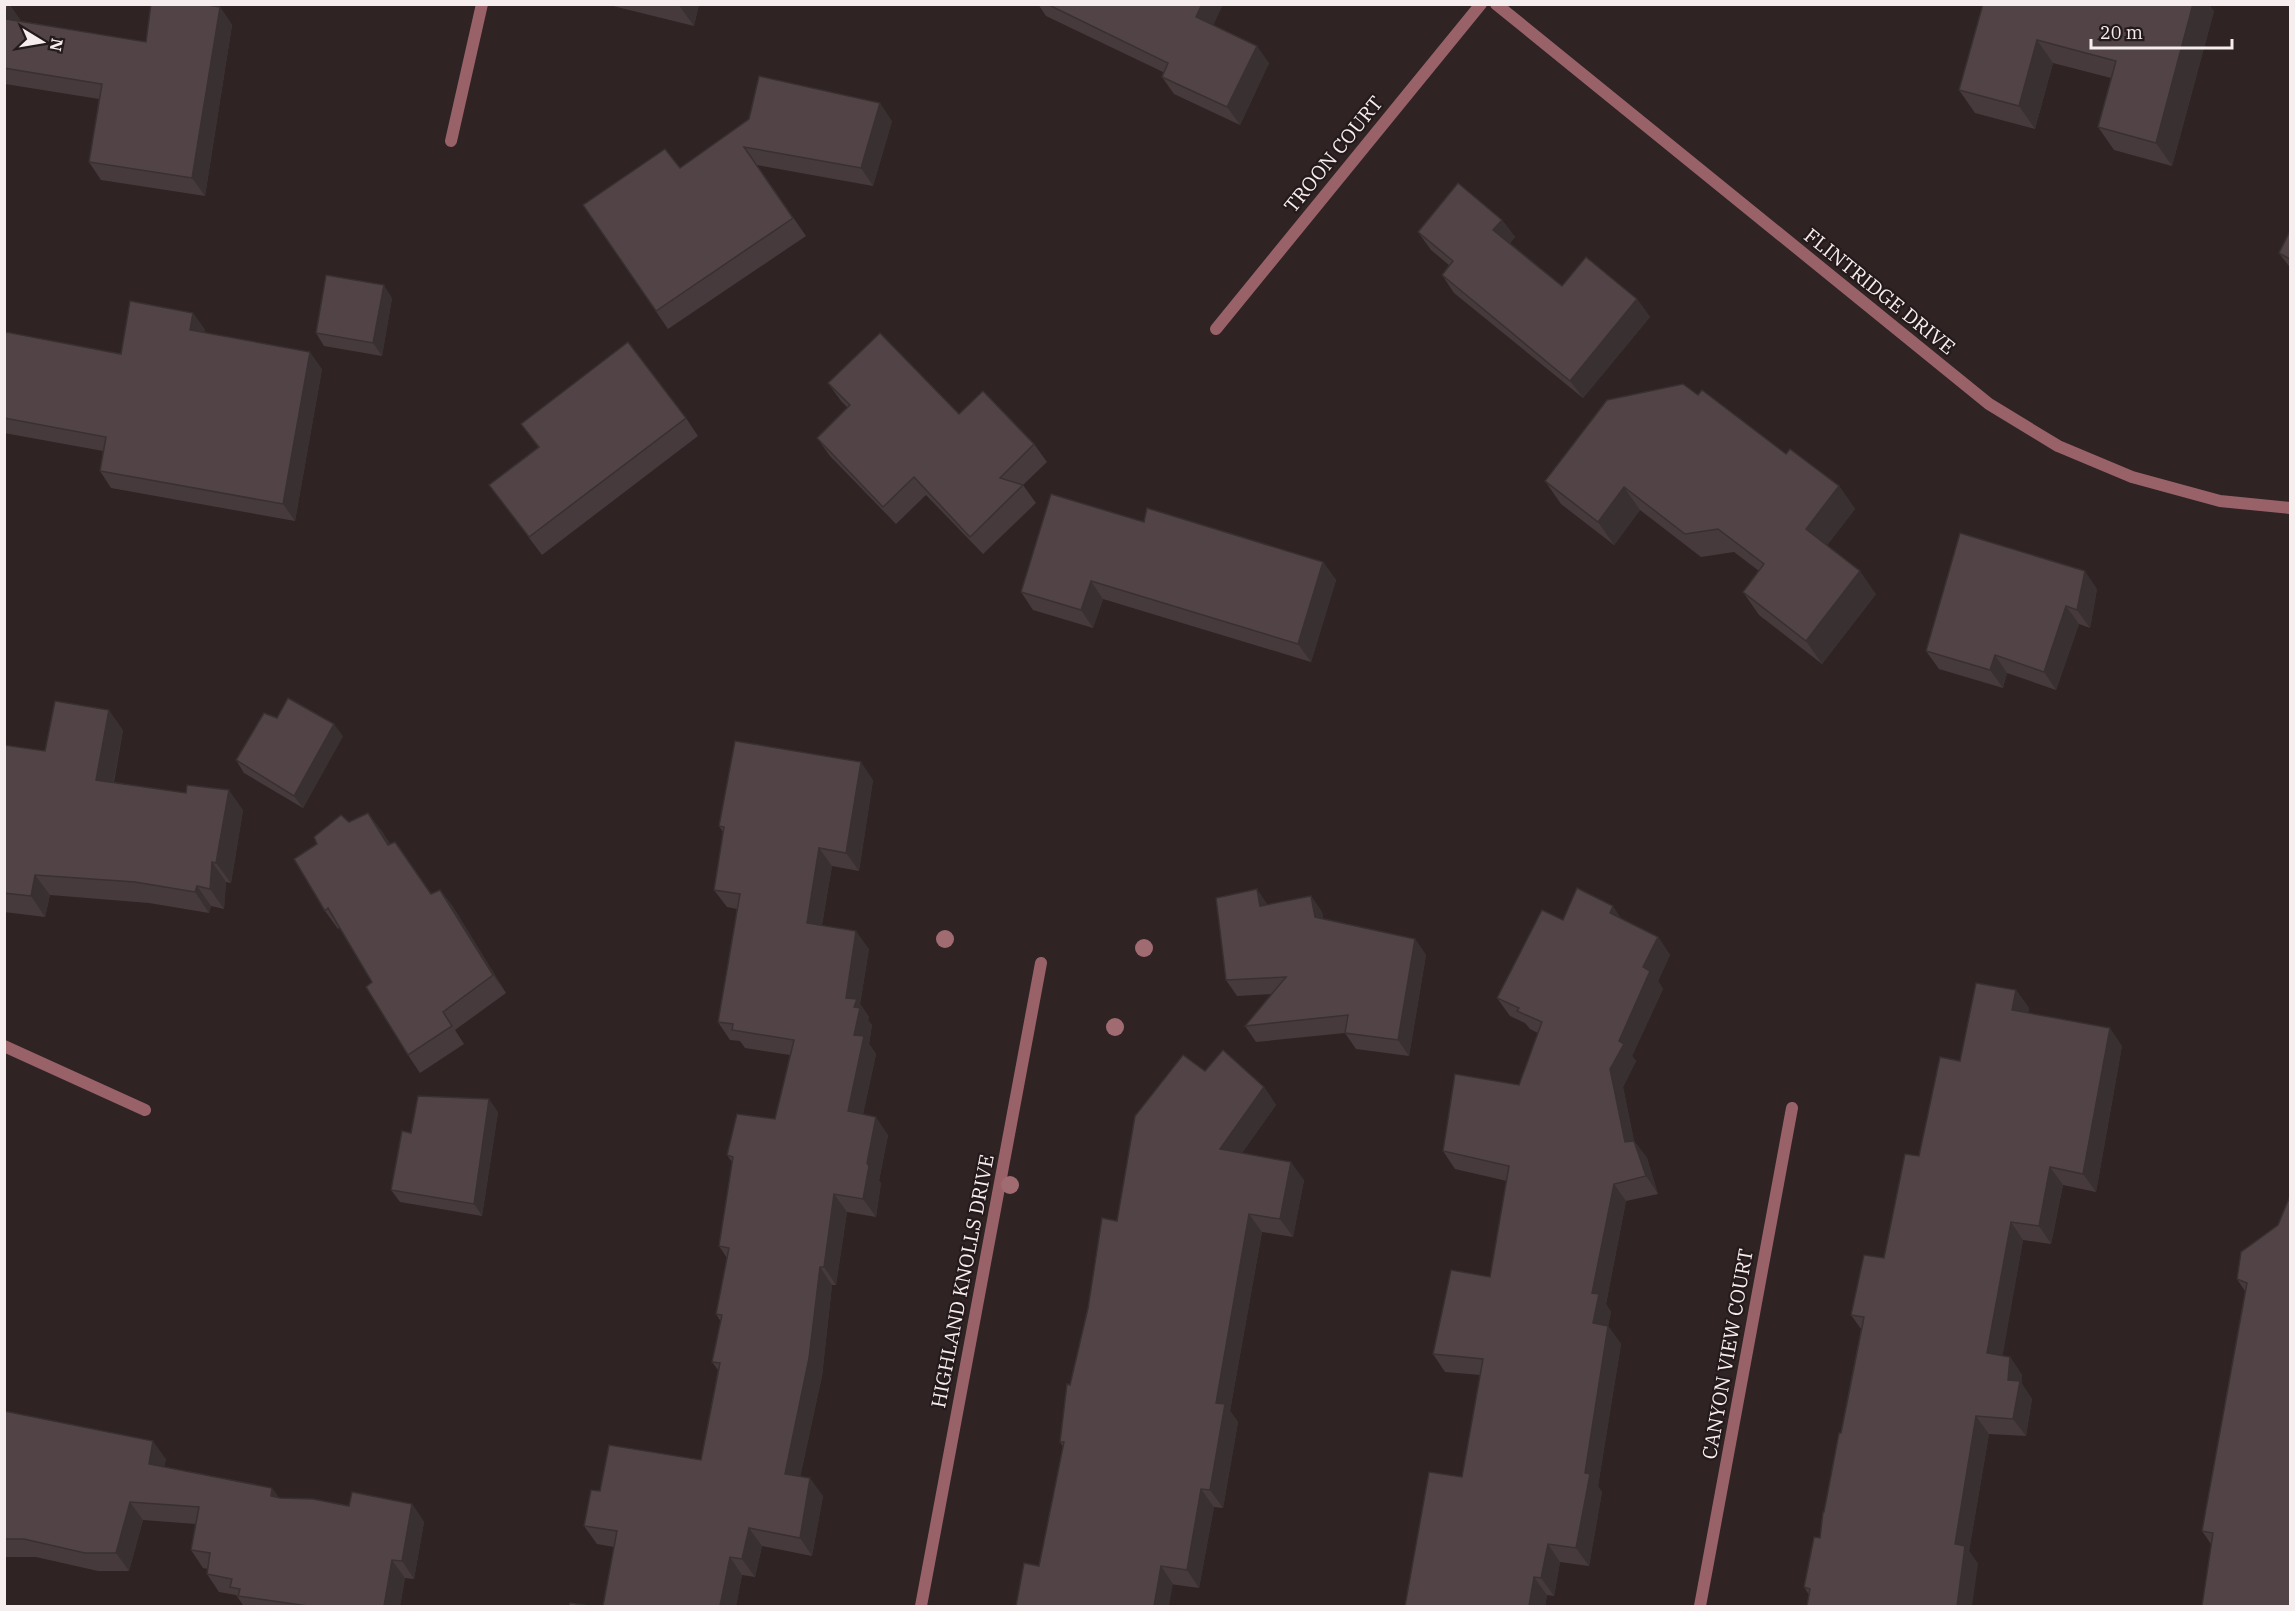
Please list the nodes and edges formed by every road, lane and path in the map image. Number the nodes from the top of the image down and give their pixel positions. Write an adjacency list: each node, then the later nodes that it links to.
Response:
1 (482, 4): 4 (street)
2 (1481, 4): 5 (street, TROON COURT)
3 (1496, 4): 6 (street, FLINTRIDGE DRIVE)
4 (451, 141)
5 (1216, 329)
6 (2290, 508)
7 (1041, 963): 11 (street, HIGHLAND KNOLLS DRIVE)
8 (4, 1046): 10 (street)
9 (1792, 1108): 12 (street, CANYON VIEW COURT)
10 (145, 1110)
11 (921, 1606)
12 (1700, 1606)

